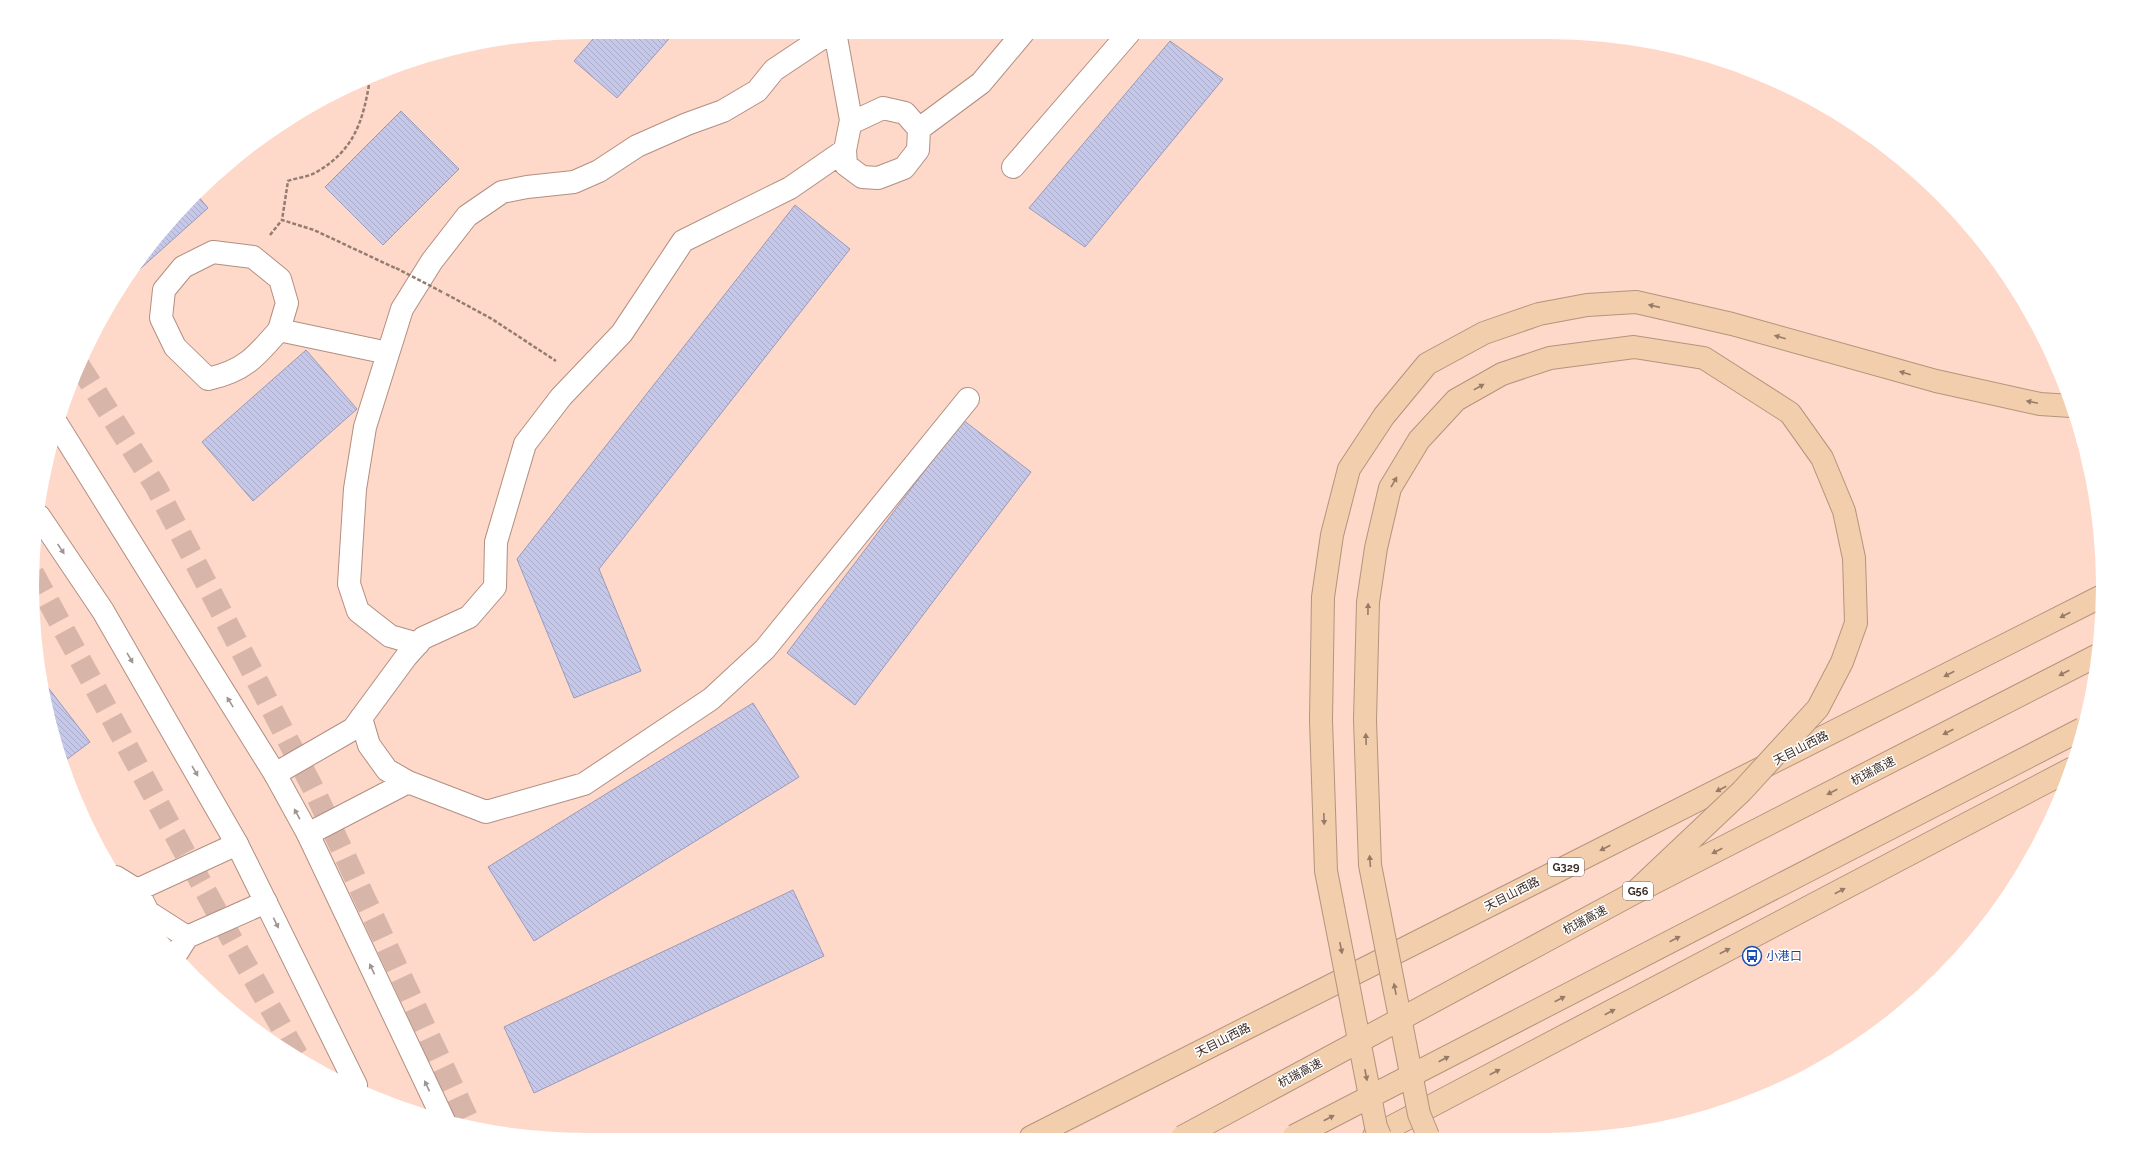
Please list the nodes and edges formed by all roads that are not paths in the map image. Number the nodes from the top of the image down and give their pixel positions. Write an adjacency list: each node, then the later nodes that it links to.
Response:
1 (820, 39): 10 (street)
2 (836, 39): 5 (street)
3 (1017, 39): 6 (street)
4 (1124, 39): 8 (street)
5 (851, 123): 6 (street); 7 (street)
6 (919, 130): 7 (street)
7 (846, 150): 16 (street)
8 (1013, 167)
9 (278, 330): 9 (street); 10 (street)
10 (388, 353): 16 (street)
11 (968, 398): 22 (street)
12 (2065, 406): 36 (highway, one-way to 36, bridge)
13 (62, 432): 21 (street, one-way to 13)
14 (43, 522): 24 (street, one-way to 24)
15 (2096, 599): 33 (highway, 天目山西路 / G329, one-way to 33)
16 (418, 644): 18 (street)
17 (2091, 659): 27 (highway, 杭瑞高速 / G56, one-way to 27, bridge)
18 (361, 718): 21 (street); 22 (street)
19 (2076, 732): 35 (highway, one-way to 19, bridge)
20 (2062, 773): 37 (highway, one-way to 20)
21 (275, 774): 23 (street, one-way to 21)
22 (408, 782): 23 (street)
23 (308, 834): 32 (street, one-way to 23)
24 (237, 844): 26 (street); 28 (street)
25 (127, 884): 26 (street)
26 (137, 890): 29 (street)
27 (1634, 894): 34 (highway, 杭瑞高速 / G56, bridge); 38 (highway, one-way to 27, bridge)
28 (266, 902): 29 (street); 31 (street, one-way to 31)
29 (187, 937): 30 (street)
30 (178, 951)
31 (354, 1081)
32 (440, 1113)
33 (1039, 1133)
34 (1189, 1133)
35 (1300, 1133)
36 (1379, 1133)
37 (1380, 1133)
38 (1427, 1133)

